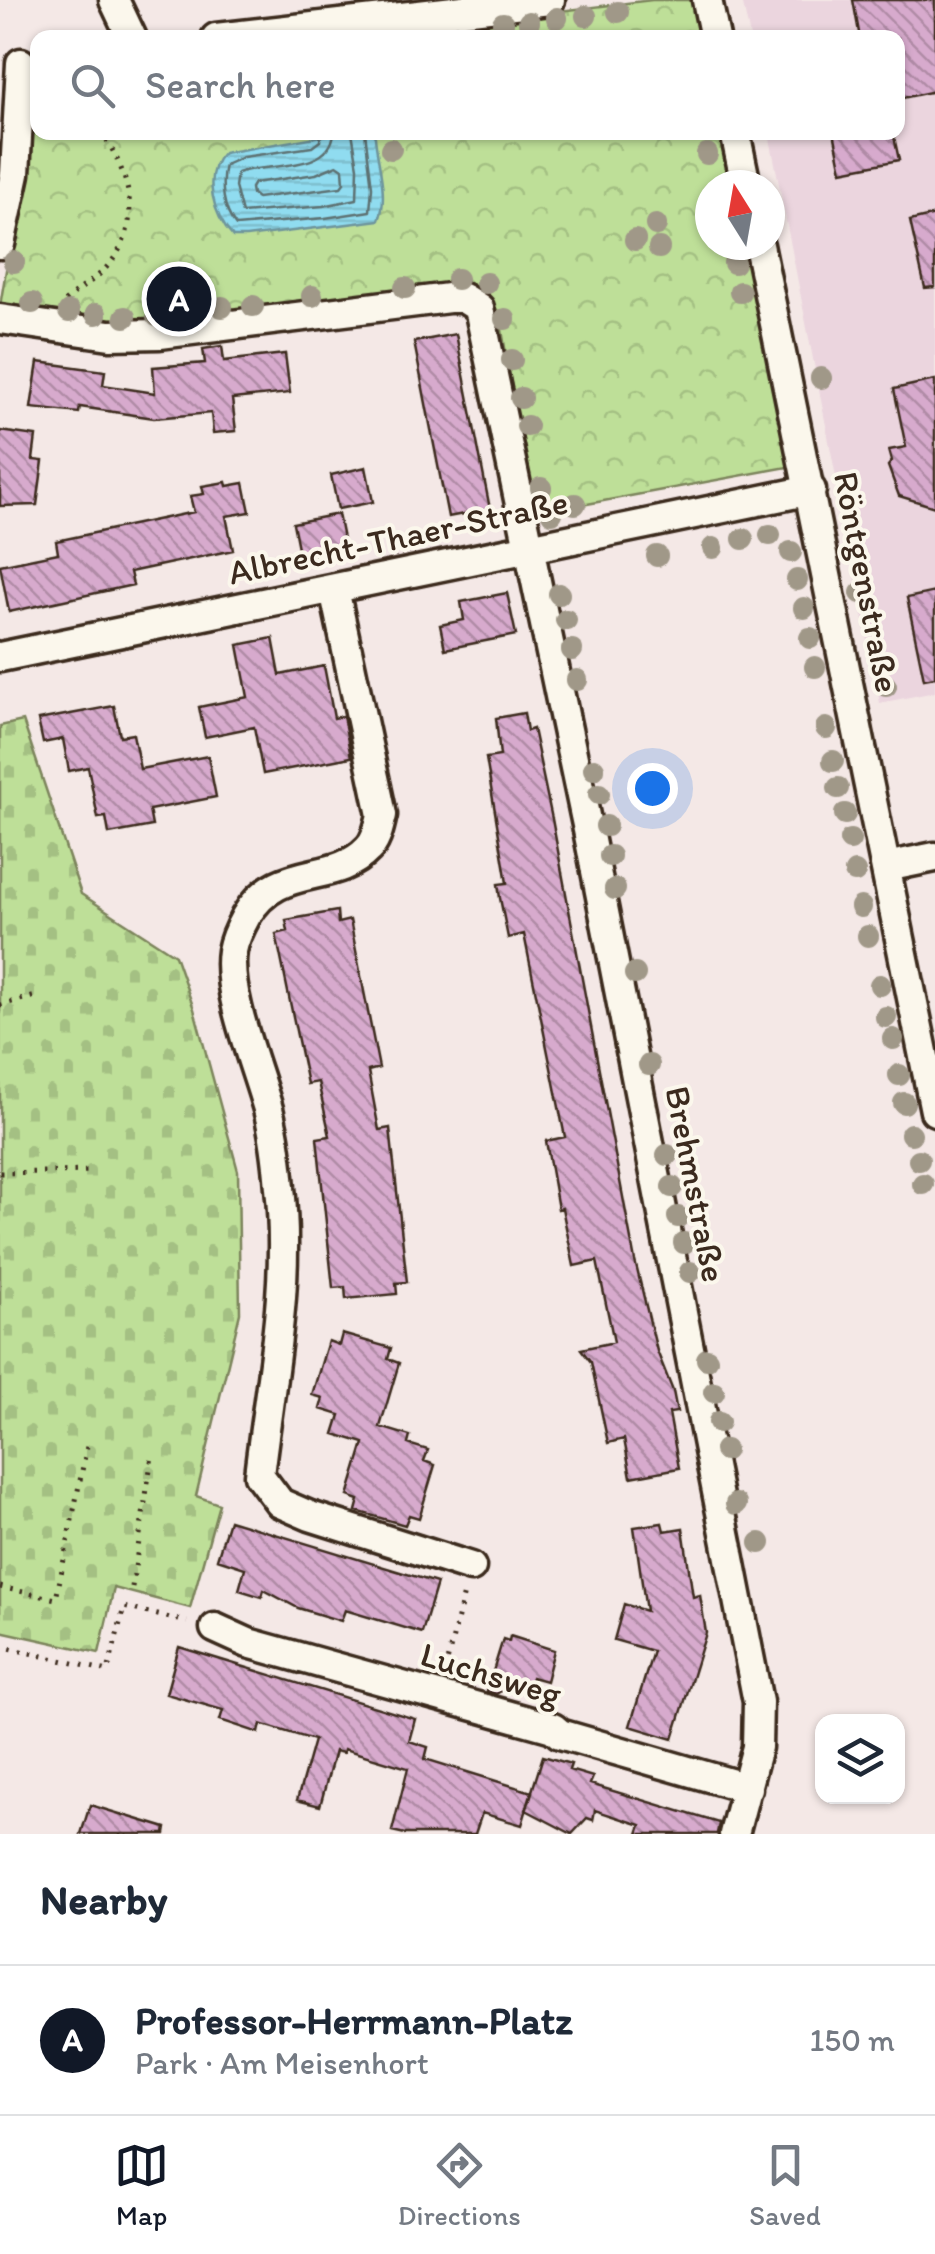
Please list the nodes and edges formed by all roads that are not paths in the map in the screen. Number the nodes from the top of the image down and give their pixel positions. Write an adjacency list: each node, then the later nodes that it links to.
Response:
1 (114, 0): 4 (street)
2 (550, 0): 5 (street)
3 (707, 0): 6 (street)
4 (128, 30)
5 (286, 30)
6 (713, 30)
7 (20, 63): 10 (street)
8 (737, 140): 9 (street)
9 (743, 170)
10 (0, 244)
11 (762, 260): 13 (street, Röntgenstraße)
12 (0, 319): 14 (street, Brehmstraße)
13 (811, 490): 14 (street, Albrecht-Thaer-Straße); 18 (street, Röntgenstraße)
14 (530, 549): 15 (street, Albrecht-Thaer-Straße); 22 (street, Brehmstraße)
15 (334, 589): 16 (street, Albrecht-Thaer-Straße); 20 (street)
16 (0, 657)
17 (935, 857): 18 (street)
18 (886, 867): 19 (street, Röntgenstraße)
19 (935, 1111)
20 (472, 1566)
21 (215, 1628): 22 (street, Luchsweg)
22 (746, 1788): 23 (street, Brehmstraße)
23 (734, 1834)

